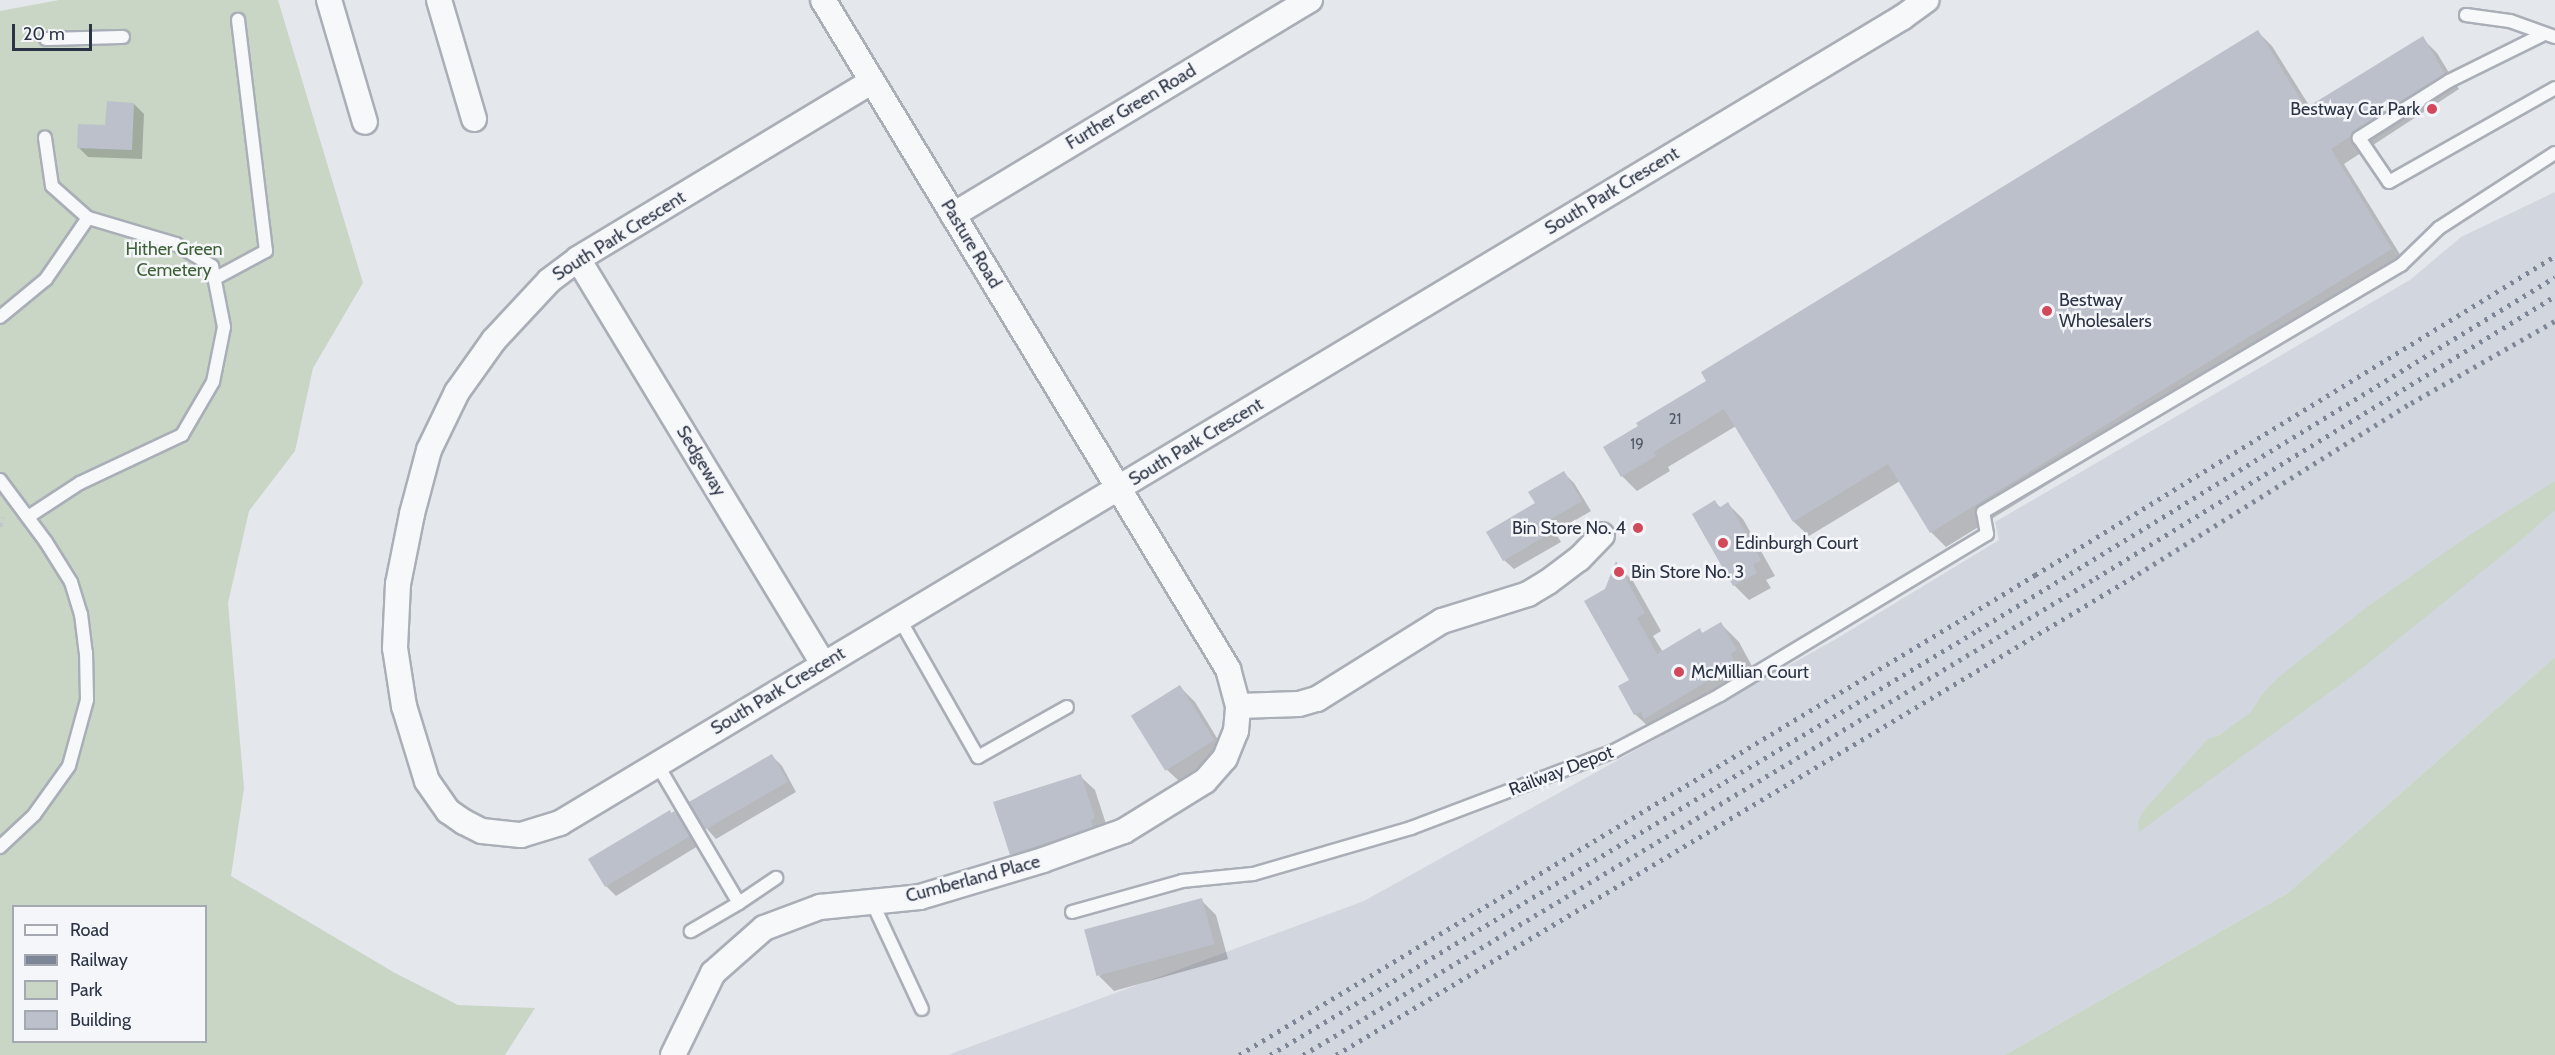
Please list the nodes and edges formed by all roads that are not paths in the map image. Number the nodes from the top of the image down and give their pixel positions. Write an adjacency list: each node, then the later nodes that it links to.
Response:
1 (329, 0): 14 (street)
2 (439, 0): 13 (street)
3 (823, 0): 11 (street, Pasture Road)
4 (1310, 0): 17 (street, Further Green Road)
5 (1926, 0): 23 (street, South Park Crescent)
6 (2466, 15): 8 (lane)
7 (238, 20): 20 (lane)
8 (2549, 36): 12 (lane)
9 (123, 37): 10 (lane)
10 (46, 39)
11 (871, 82): 17 (street, Pasture Road); 19 (street, South Park Crescent)
12 (2555, 88)
13 (474, 119)
14 (365, 122)
15 (45, 138): 18 (lane)
16 (2555, 153): 35 (lane, Railway Depot)
17 (953, 215): 23 (street, Pasture Road)
18 (88, 218): 20 (lane); 21 (lane)
19 (578, 259): 27 (street, Sedgeway); 30 (street, South Park Crescent)
20 (214, 279): 24 (lane)
21 (0, 317)
22 (0, 480): 24 (lane)
23 (1119, 489): 26 (street, South Park Crescent); 28 (street, Cumberland Place)
24 (28, 517): 31 (lane)
25 (1602, 535): 28 (street)
26 (899, 618): 27 (street, South Park Crescent); 29 (lane)
27 (823, 663): 30 (street, South Park Crescent)
28 (1238, 706): 33 (street, Cumberland Place)
29 (1067, 707)
30 (657, 764): 34 (lane)
31 (0, 847)
32 (776, 878): 34 (lane)
33 (872, 902): 37 (lane); 38 (street, Cumberland Place)
34 (739, 903): 36 (lane)
35 (1072, 912)
36 (691, 931)
37 (921, 1009)
38 (674, 1055)

